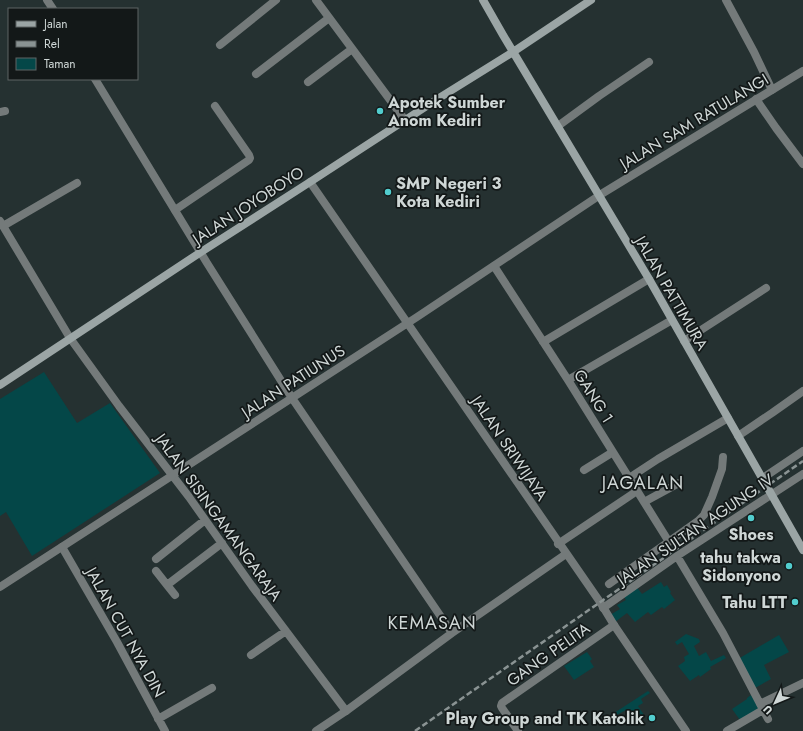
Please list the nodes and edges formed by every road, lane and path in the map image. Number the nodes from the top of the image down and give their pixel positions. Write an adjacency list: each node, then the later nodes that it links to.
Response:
1 (276, 0): 7 (street)
2 (316, 0): 6 (street)
3 (483, 0): 9 (main road, JALAN PATTIMURA)
4 (590, 0): 9 (main road, JALAN JOYOBOYO)
5 (726, 0): 15 (street)
6 (329, 18): 8 (street); 12 (street)
7 (220, 45)
8 (352, 49): 14 (street); 18 (street)
9 (513, 52): 18 (main road, JALAN JOYOBOYO); 19 (main road, JALAN PATTIMURA)
10 (649, 62): 19 (street)
11 (803, 71): 15 (street, JALAN SAM RATULANGI)
12 (256, 74)
13 (96, 80): 24 (street)
14 (308, 82)
15 (772, 90): 16 (street, JALAN SAM RATULANGI)
16 (756, 100): 20 (street); 23 (street, JALAN SAM RATULANGI)
17 (215, 106): 24 (street)
18 (405, 120): 21 (main road, JALAN JOYOBOYO)
19 (558, 126): 23 (main road, JALAN PATTIMURA)
20 (803, 164)
21 (310, 182): 26 (main road, JALAN JOYOBOYO); 31 (street, JALAN SRIWIJAYA)
22 (77, 183): 25 (street)
23 (600, 196): 27 (street, JALAN PATIUNUS); 28 (main road, JALAN PATTIMURA)
24 (175, 210): 26 (street)
25 (2, 223): 32 (street, JALAN SISINGAMANGARAJA)
26 (201, 252): 32 (main road, JALAN JOYOBOYO); 38 (street)
27 (494, 266): 31 (street, JALAN PATIUNUS); 34 (street, GANG 1)
28 (649, 279): 30 (main road, JALAN PATTIMURA); 34 (street)
29 (766, 288): 33 (street)
30 (672, 320): 33 (main road, JALAN PATTIMURA); 35 (street)
31 (407, 323): 38 (street, JALAN PATIUNUS); 56 (street, JALAN SRIWIJAYA)
32 (70, 338): 36 (main road, JALAN JOYOBOYO); 46 (street, JALAN SISINGAMANGARAJA)
33 (684, 341): 39 (main road, JALAN PATTIMURA)
34 (543, 342): 35 (street, GANG 1)
35 (568, 380): 42 (street, GANG 1)
36 (0, 385)
37 (803, 391): 40 (street)
38 (292, 398): 46 (street, JALAN PATIUNUS); 70 (street)
39 (728, 418): 40 (main road, JALAN PATTIMURA); 47 (street)
40 (738, 436): 48 (main road, JALAN PATTIMURA)
41 (803, 451): 48 (street)
42 (613, 452): 44 (street); 47 (street, GANG 1)
43 (724, 457): 55 (street)
44 (584, 470)
45 (803, 474): 51 (street, JALAN SULTAN AGUNG IV)
46 (172, 475): 53 (street, JALAN SISINGAMANGARAJA); 57 (street, JALAN PATIUNUS)
47 (629, 478): 50 (street, GANG 1)
48 (763, 478): 51 (main road, JALAN PATTIMURA)
49 (679, 483): 52 (street)
50 (637, 491): 52 (street, GANG 1); 56 (street)
51 (772, 495): 58 (main road, JALAN PATTIMURA); 60 (street, JALAN SULTAN AGUNG IV)
52 (644, 502): 55 (street, GANG 1)
53 (205, 520): 54 (street, JALAN SISINGAMANGARAJA); 61 (street)
54 (222, 542): 63 (street); 69 (street, JALAN SISINGAMANGARAJA)
55 (669, 542): 64 (street)
56 (558, 544): 59 (street, JALAN SRIWIJAYA)
57 (62, 547): 65 (street, JALAN PATIUNUS); 76 (street, JALAN CUT NYA DIN)
58 (803, 550)
59 (566, 554): 67 (street, JALAN SRIWIJAYA); 70 (street)
60 (678, 556): 67 (street, JALAN SULTAN AGUNG IV); 74 (street)
61 (156, 559)
62 (156, 571): 63 (street)
63 (167, 584): 66 (street)
64 (609, 584)
65 (0, 587)
66 (175, 595)
67 (603, 608): 68 (street, JALAN SRIWIJAYA)
68 (614, 625): 80 (street, GANG PELITA); 81 (street, JALAN SRIWIJAYA)
69 (286, 631): 71 (street); 75 (street, JALAN SISINGAMANGARAJA)
70 (452, 633): 75 (street)
71 (250, 655)
72 (803, 683): 74 (street)
73 (212, 688): 76 (street)
74 (761, 707): 77 (street); 82 (street)
75 (346, 711): 79 (street)
76 (158, 719): 78 (street, JALAN CUT NYA DIN)
77 (768, 719)
78 (165, 731)
79 (316, 731)
80 (518, 731)
81 (686, 731)
82 (727, 731)

